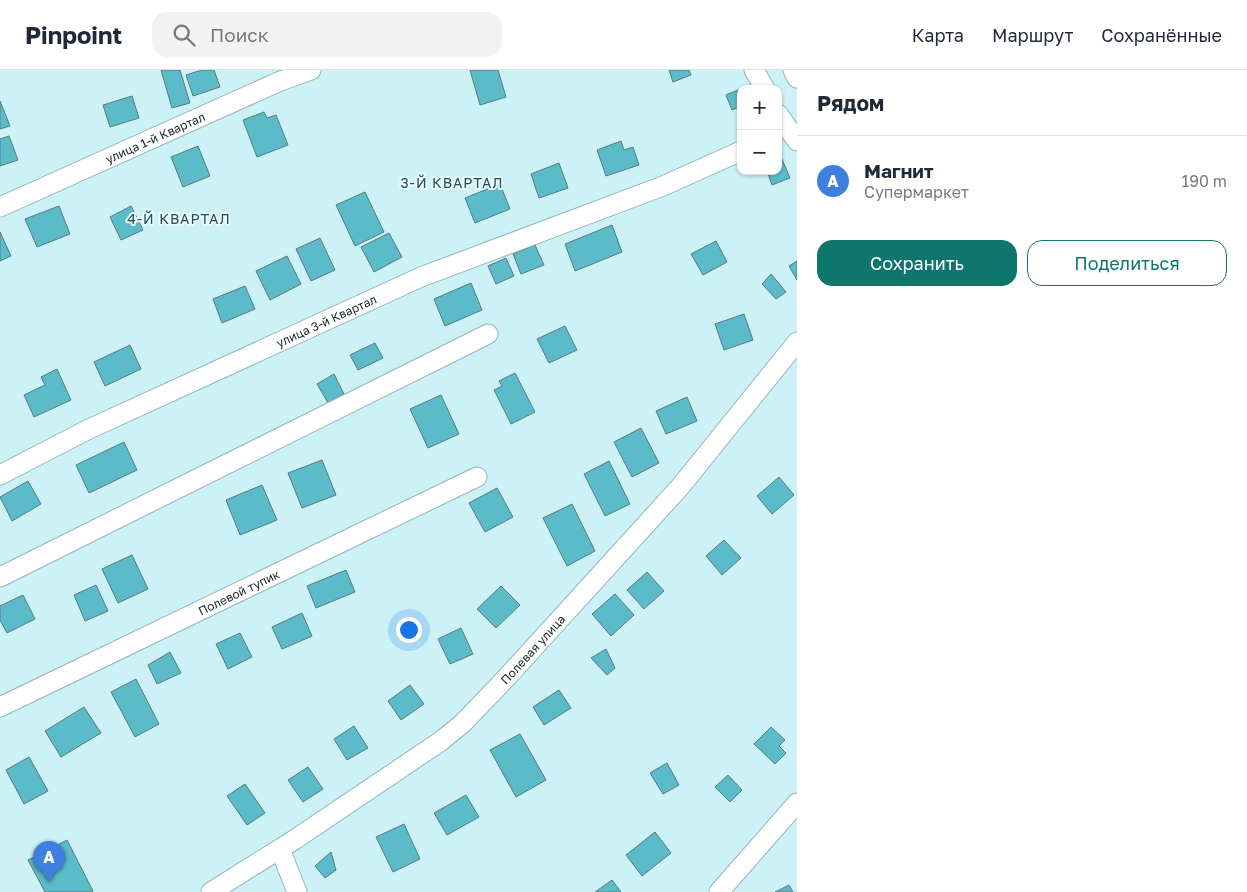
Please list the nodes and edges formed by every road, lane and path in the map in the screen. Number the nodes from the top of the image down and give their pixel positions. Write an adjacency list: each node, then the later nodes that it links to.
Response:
1 (311, 70): 9 (street, улица 1-й Квартал)
2 (754, 70): 5 (street)
3 (792, 70): 4 (street)
4 (797, 78)
5 (762, 85)
6 (782, 122): 7 (street)
7 (788, 135)
8 (737, 153): 12 (street, улица 3-й Квартал)
9 (0, 207)
10 (488, 334): 14 (street)
11 (797, 342): 17 (street, Полевая улица)
12 (0, 475)
13 (478, 477): 15 (street, Полевой тупик)
14 (0, 577)
15 (0, 707)
16 (797, 803): 20 (street)
17 (280, 849): 18 (street, Полевая улица); 19 (street)
18 (211, 892)
19 (297, 892)
20 (719, 892)

